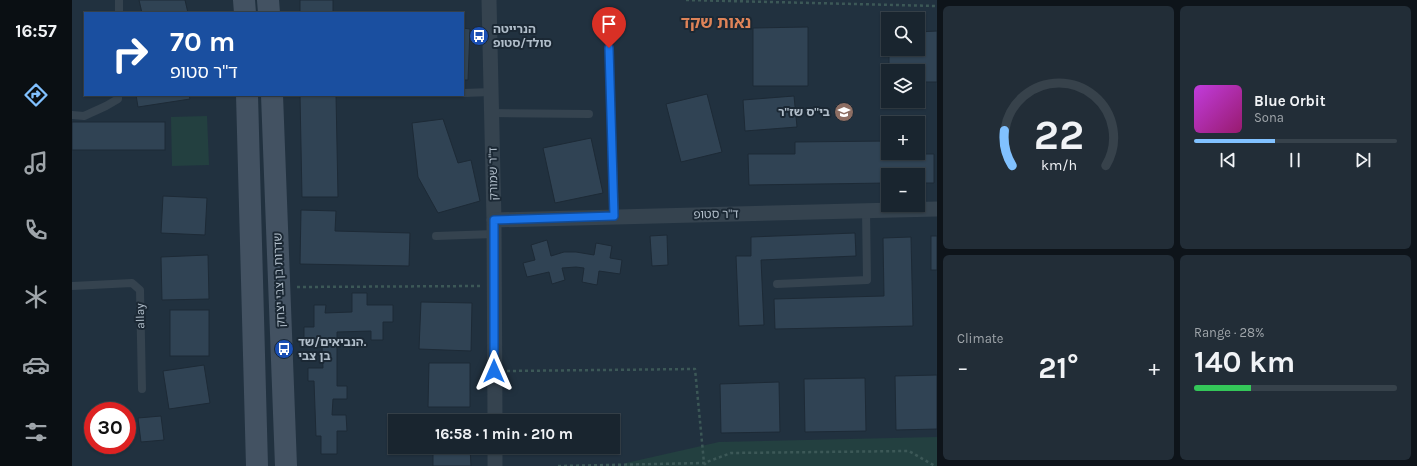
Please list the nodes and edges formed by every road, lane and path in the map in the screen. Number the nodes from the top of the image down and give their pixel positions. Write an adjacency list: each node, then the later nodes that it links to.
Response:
1 (119, 0): 8 (lane)
2 (244, 0): 9 (main road)
3 (268, 0): 10 (main road)
4 (489, 0): 12 (street, ד"ר שמורק)
5 (686, 0): 6 (path)
6 (709, 0): 7 (path)
7 (937, 6)
8 (119, 12)
9 (245, 12)
10 (269, 12)
11 (609, 48): 22 (lane)
12 (491, 92): 13 (lane); 17 (street, ד"ר שמורק)
13 (464, 93)
14 (118, 96): 19 (lane)
15 (247, 96): 34 (main road)
16 (272, 96): 28 (main road, שדרות בן צבי יצחק)
17 (492, 113): 18 (lane); 23 (street, ד"ר שמורק)
18 (589, 114)
19 (72, 115)
20 (937, 209): 21 (street, ד"ר סטופ)
21 (866, 210): 22 (street, ד"ר סטופ); 25 (lane)
22 (614, 216): 23 (street, ד"ר סטופ)
23 (494, 227): 24 (lane); 27 (street, ד"ר שמורק)
24 (436, 236)
25 (777, 284)
26 (72, 286): 30 (lane, allay)
27 (494, 286): 28 (path); 29 (street, ד"ר שמורק)
28 (279, 287): 35 (main road, שדרות בן צבי יצחק)
29 (494, 371): 31 (street, ד"ר שמורק); 33 (path)
30 (142, 389)
31 (495, 414)
32 (495, 454): 36 (street)
33 (704, 463): 37 (path); 38 (path); 39 (path); 40 (path)
34 (257, 466)
35 (286, 466)
36 (495, 466)
37 (558, 466)
38 (701, 466)
39 (706, 466)
40 (935, 466)

